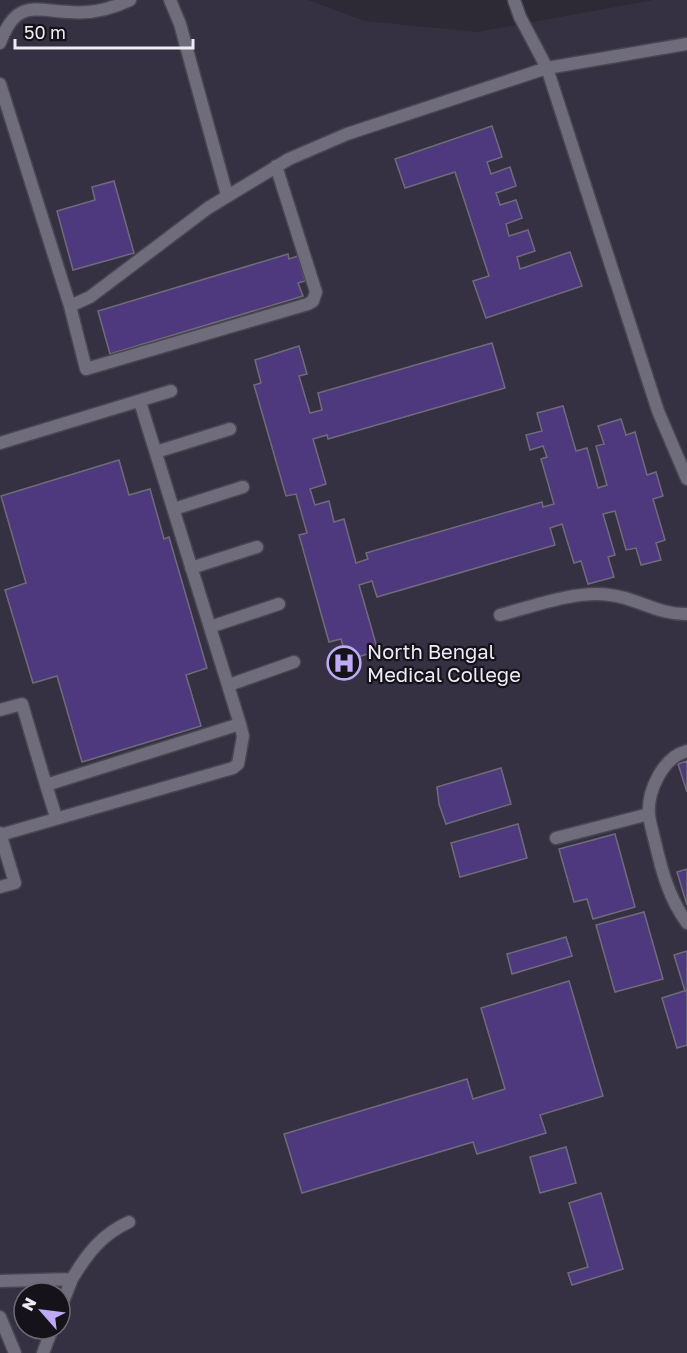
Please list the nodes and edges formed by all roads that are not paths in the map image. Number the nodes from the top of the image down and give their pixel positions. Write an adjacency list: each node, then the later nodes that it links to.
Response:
1 (130, 0): 4 (lane)
2 (170, 0): 9 (lane)
3 (514, 0): 6 (lane)
4 (0, 43)
5 (687, 44): 6 (lane)
6 (547, 68): 8 (lane); 16 (lane)
7 (0, 84): 10 (lane)
8 (276, 166): 9 (lane); 10 (lane)
9 (227, 195): 10 (lane)
10 (70, 306)
11 (171, 391): 12 (lane)
12 (140, 402): 14 (lane); 15 (lane)
13 (230, 429): 15 (lane)
14 (0, 443)
15 (156, 452): 18 (lane)
16 (687, 479)
17 (243, 487): 18 (lane)
18 (174, 509): 20 (lane)
19 (257, 547): 20 (lane)
20 (191, 568): 24 (lane)
21 (279, 604): 24 (lane)
22 (687, 614): 23 (lane)
23 (500, 615)
24 (210, 627): 26 (lane)
25 (294, 662): 26 (lane)
26 (229, 685): 28 (lane)
27 (0, 710): 30 (lane)
28 (240, 724): 30 (lane); 32 (lane)
29 (687, 751): 31 (lane)
30 (46, 785): 32 (lane)
31 (649, 814): 34 (lane); 36 (lane)
32 (56, 818): 33 (lane)
33 (0, 834): 35 (lane)
34 (556, 838)
35 (0, 887)
36 (687, 923)
37 (129, 1222): 38 (lane)
38 (72, 1279): 39 (lane)
39 (0, 1281)
40 (0, 1317): 41 (lane)
41 (15, 1353)

